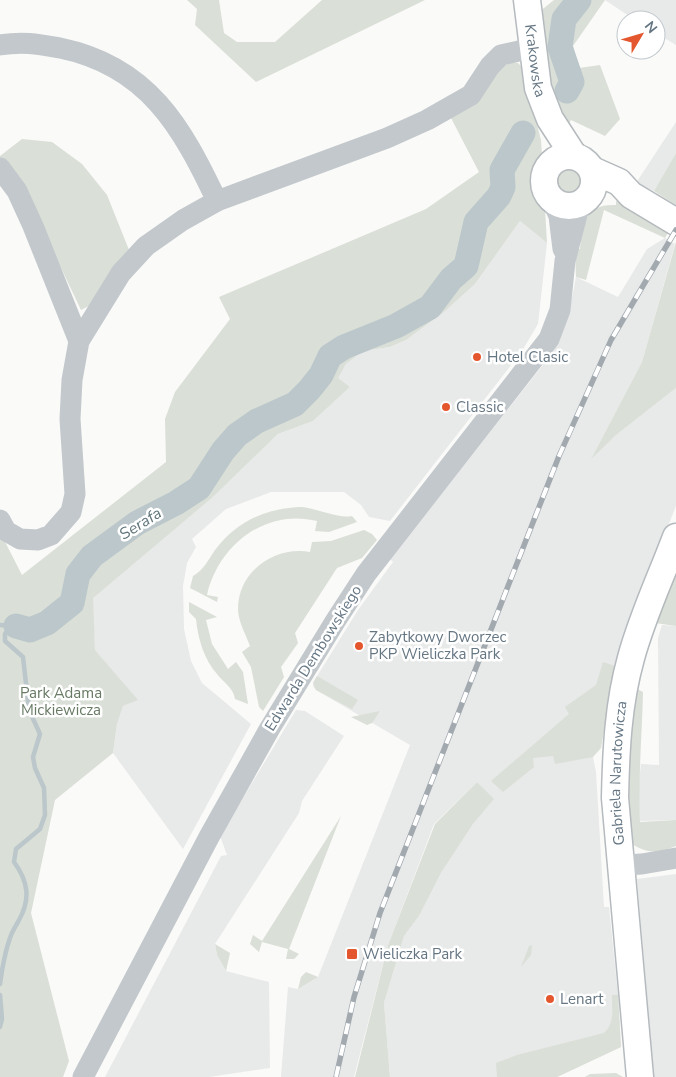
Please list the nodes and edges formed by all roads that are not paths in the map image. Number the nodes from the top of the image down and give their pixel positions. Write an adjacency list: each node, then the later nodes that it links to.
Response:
1 (527, 0): 3 (main road, Krakowska)
2 (0, 45): 10 (street)
3 (532, 48): 4 (main road, Krakowska); 10 (street)
4 (550, 119): 5 (main road, Krakowska); 7 (main road, Krakowska)
5 (583, 163): 7 (main road); 8 (main road); 11 (main road)
6 (0, 168): 14 (street)
7 (547, 169): 9 (main road)
8 (631, 194): 11 (main road); 12 (main road)
9 (552, 198): 11 (main road); 13 (street, Edwarda Dembowskiego)
10 (218, 201): 14 (street)
11 (584, 201): 13 (street, Edwarda Dembowskiego)
12 (676, 222)
13 (564, 261): 19 (street, Edwarda Dembowskiego)
14 (79, 341): 15 (street)
15 (3, 525)
16 (676, 537): 18 (main road, Gabriela Narutowicza)
17 (676, 858): 18 (street)
18 (622, 865): 20 (main road, Gabriela Narutowicza)
19 (83, 1077)
20 (640, 1077)

